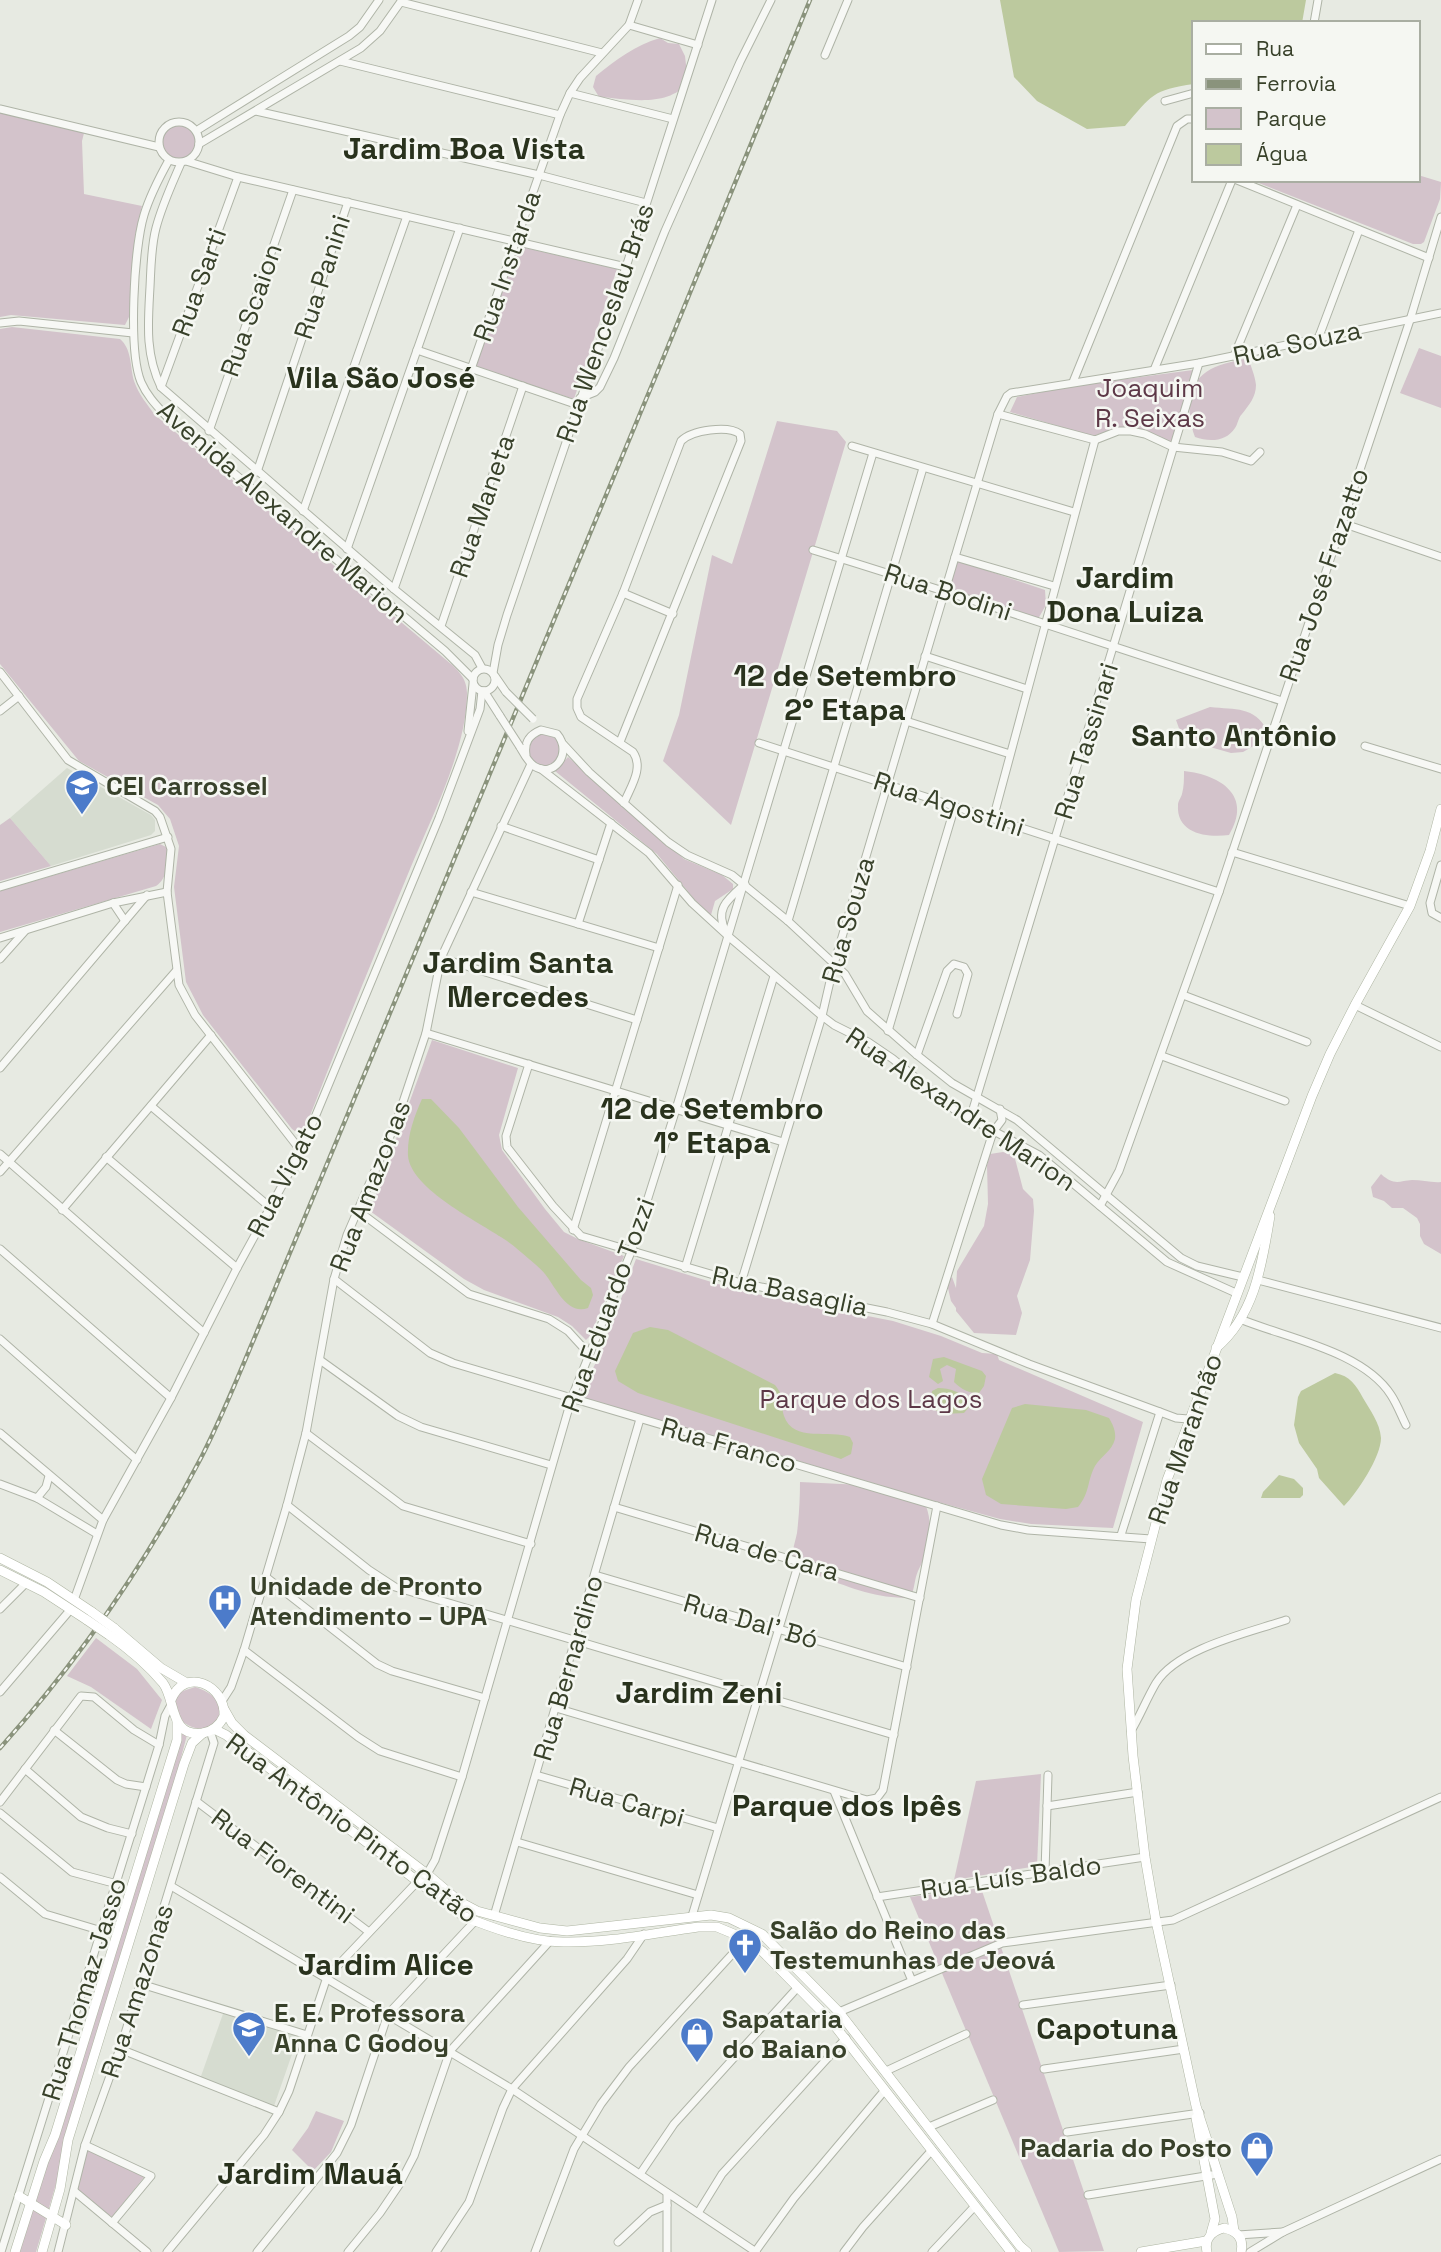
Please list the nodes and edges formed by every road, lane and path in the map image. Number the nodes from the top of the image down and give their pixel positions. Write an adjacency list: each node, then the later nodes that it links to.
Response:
1 (379, 0): 22 (street)
2 (638, 0): 9 (street, Rua Instarda)
3 (712, 0): 10 (street, Rua Wenceslau Brás)
4 (771, 0): 57 (street)
5 (848, 0): 12 (street)
6 (1318, 0): 8 (street)
7 (401, 1): 11 (street); 13 (street)
8 (1314, 21)
9 (629, 25): 10 (street); 11 (street, Rua Instarda)
10 (698, 46): 20 (street, Rua Wenceslau Brás)
11 (603, 53): 14 (street, Rua Instarda)
12 (825, 55)
13 (340, 61): 18 (street); 19 (street)
14 (570, 93): 19 (street, Rua Instarda); 20 (street)
15 (1192, 94): 16 (street)
16 (1165, 101)
17 (0, 109): 24 (street)
18 (257, 111): 23 (street); 29 (street)
19 (560, 115): 29 (street, Rua Instarda)
20 (673, 119): 35 (street, Rua Wenceslau Brás)
21 (1192, 119): 54 (street)
22 (196, 131): 23 (street); 24 (street)
23 (199, 144): 25 (street)
24 (159, 147): 26 (street)
25 (194, 156): 27 (street); 28 (street)
26 (169, 160): 27 (street); 47 (street, Avenida Alexandre Marion)
27 (183, 162): 28 (street); 56 (street, Avenida Alexandre Marion)
28 (203, 168): 30 (street)
29 (539, 175): 35 (street); 41 (street, Rua Instarda)
30 (238, 177): 33 (street); 56 (street, Rua Sarti)
31 (1234, 182): 53 (street)
32 (1240, 182): 36 (street)
33 (293, 190): 34 (street); 59 (street, Rua Scaion)
34 (348, 202): 37 (street); 66 (street, Rua Panini)
35 (646, 203): 43 (street, Rua Wenceslau Brás)
36 (1297, 205): 40 (street); 50 (street)
37 (407, 216): 39 (street); 68 (street)
38 (1441, 217): 42 (street, Rua José Frazatto)
39 (460, 228): 41 (street); 49 (street)
40 (1359, 230): 42 (street); 48 (street)
41 (516, 241): 43 (street); 52 (street, Rua Instarda)
42 (1429, 258): 45 (street, Rua José Frazatto)
43 (626, 267): 57 (street, Rua Wenceslau Brás)
44 (1441, 313): 45 (street, Rua Souza)
45 (1410, 320): 48 (street, Rua Souza); 70 (street, Rua José Frazatto)
46 (0, 323): 47 (street)
47 (133, 333): 90 (street, Avenida Alexandre Marion)
48 (1318, 339): 50 (street, Rua Souza)
49 (417, 350): 52 (street); 71 (street)
50 (1234, 356): 51 (street, Rua Souza)
51 (1199, 363): 53 (street, Rua Souza); 62 (street, Rua Tassinari)
52 (471, 369): 55 (street); 78 (street, Rua Instarda)
53 (1154, 370): 54 (street, Rua Souza)
54 (1073, 382): 58 (street, Rua Souza)
55 (523, 386): 57 (street); 83 (street, Rua Maneta)
56 (160, 387): 59 (street, Avenida Alexandre Marion)
57 (579, 401): 84 (street, Rua Wenceslau Brás)
58 (998, 414): 60 (street); 67 (street, Rua Souza)
59 (209, 430): 66 (street, Avenida Alexandre Marion)
60 (1095, 440): 62 (street); 69 (street)
61 (852, 446): 64 (street)
62 (1174, 447): 63 (street); 85 (street, Rua Tassinari)
63 (1260, 452)
64 (873, 453): 65 (street); 75 (street, Rua Eduardo Tozzi)
65 (923, 468): 67 (street); 76 (street)
66 (257, 472): 68 (street, Avenida Alexandre Marion)
67 (976, 484): 69 (street); 73 (street, Rua Souza)
68 (303, 511): 71 (street, Avenida Alexandre Marion)
69 (1074, 512): 77 (street)
70 (1342, 523): 74 (street); 94 (street, Rua José Frazatto)
71 (347, 549): 78 (street, Avenida Alexandre Marion)
72 (813, 550): 75 (street, Rua Bodini)
73 (955, 557): 77 (street); 79 (street, Rua Souza)
74 (1441, 557)
75 (840, 559): 76 (street, Rua Bodini); 103 (street, Rua Eduardo Tozzi)
76 (892, 574): 79 (street, Rua Bodini); 107 (street)
77 (1054, 586): 82 (street)
78 (394, 589): 83 (street, Avenida Alexandre Marion)
79 (945, 590): 82 (street, Rua Bodini); 86 (street, Rua Souza)
80 (622, 593): 81 (street); 81 (street); 99 (street)
81 (673, 614): 99 (street)
82 (1044, 624): 85 (street, Rua Bodini); 91 (street)
83 (441, 626): 87 (street, Avenida Alexandre Marion)
84 (498, 645): 87 (street); 89 (street)
85 (1114, 648): 94 (street, Rua Bodini); 118 (street, Rua Tassinari)
86 (925, 656): 91 (street); 96 (street, Rua Souza)
87 (484, 668): 89 (street); 90 (street)
88 (0, 672): 93 (street)
89 (494, 675): 92 (street); 97 (street, bridge)
90 (473, 681): 92 (street); 98 (street, Rua Vigato)
91 (1027, 689): 104 (street)
92 (483, 691): 98 (street, Rua Vigato); 105 (street, bridge)
93 (19, 696): 95 (street); 117 (street)
94 (1282, 701): 119 (street, Rua José Frazatto)
95 (0, 711)
96 (906, 721): 104 (street); 110 (street, Rua Souza)
97 (547, 730): 101 (street); 105 (street)
98 (468, 736): 168 (street, Rua Vigato)
99 (620, 742): 111 (street)
100 (758, 743): 103 (street, Rua Agostini)
101 (563, 744): 108 (street); 111 (street, Rua Alexandre Marion)
102 (1365, 746): 109 (street)
103 (784, 751): 107 (street, Rua Agostini); 122 (street, Rua Eduardo Tozzi)
104 (1010, 754): 114 (street)
105 (526, 755): 106 (street)
106 (531, 764): 108 (street); 116 (street, Rua Amazonas)
107 (834, 767): 110 (street, Rua Agostini); 133 (street)
108 (541, 769): 115 (street, Rua Alexandre Marion)
109 (1441, 769)
110 (887, 784): 112 (street, Rua Agostini); 141 (street, Rua Souza)
111 (624, 803): 122 (street, Rua Alexandre Marion)
112 (955, 806): 114 (street, Rua Agostini); 149 (street)
113 (1441, 809): 130 (main road, Rua Maranhão)
114 (993, 818): 118 (street, Rua Agostini)
115 (611, 823): 120 (street); 123 (street, Rua Alexandre Marion)
116 (501, 826): 120 (street); 126 (street, Rua Amazonas)
117 (169, 838): 124 (street); 125 (street)
118 (1056, 839): 127 (street, Rua Agostini); 159 (street, Rua Tassinari)
119 (1232, 852): 127 (street, Rua José Frazatto); 130 (street)
120 (599, 860): 134 (street)
121 (1441, 865): 131 (street)
122 (745, 884): 133 (street, Rua Alexandre Marion); 136 (street, Rua Eduardo Tozzi); 136 (street)
123 (678, 885): 136 (street, Rua Alexandre Marion); 138 (street)
124 (0, 887)
125 (167, 892): 128 (street); 142 (street)
126 (471, 892): 134 (street); 139 (street, Rua Amazonas)
127 (1219, 892): 144 (street, Rua José Frazatto)
128 (147, 895): 129 (street); 132 (street)
129 (113, 903): 132 (street); 135 (street)
130 (1410, 906): 145 (main road, Rua Maranhão)
131 (1441, 918)
132 (125, 921): 157 (street)
133 (788, 921): 141 (street, Rua Alexandre Marion)
134 (578, 924): 138 (street)
135 (26, 930): 137 (street); 140 (street)
136 (728, 936): 143 (street, Rua Alexandre Marion); 162 (street, Rua Eduardo Tozzi)
137 (0, 938)
138 (659, 948): 148 (street)
139 (441, 958): 148 (street); 150 (street, Rua Amazonas)
140 (0, 959)
141 (834, 964): 147 (street, Rua Souza); 149 (street, Rua Alexandre Marion)
142 (176, 971): 151 (street); 171 (street)
143 (774, 976): 147 (street, Rua Alexandre Marion); 165 (street)
144 (1183, 995): 152 (street); 155 (street, Rua José Frazatto)
145 (1355, 1005): 153 (street); 174 (main road, Rua Maranhão)
146 (957, 1014): 154 (street)
147 (822, 1016): 164 (street, Rua Alexandre Marion); 167 (street, Rua Souza)
148 (637, 1020): 158 (street)
149 (888, 1031): 154 (street, Rua Alexandre Marion)
150 (426, 1032): 156 (street); 178 (street, Rua Amazonas)
151 (211, 1035): 161 (street); 168 (street)
152 (1307, 1042)
153 (1441, 1047)
154 (917, 1055): 159 (street, Rua Alexandre Marion)
155 (1162, 1056): 160 (street); 173 (street, Rua José Frazatto)
156 (529, 1064): 158 (street); 179 (street, Rua Basaglia)
157 (0, 1068)
158 (615, 1091): 162 (street); 179 (street)
159 (978, 1097): 163 (street, Rua Alexandre Marion); 164 (street, Rua Tassinari)
160 (1284, 1101)
161 (151, 1106): 170 (street); 176 (street)
162 (676, 1109): 165 (street); 181 (street, Rua Eduardo Tozzi)
163 (1000, 1109): 166 (street); 173 (street, Rua Alexandre Marion)
164 (970, 1119): 166 (street, Rua Alexandre Marion)
165 (729, 1125): 167 (street); 183 (street)
166 (993, 1132): 175 (street, Rua Alexandre Marion); 191 (street)
167 (783, 1142): 187 (street, Rua Souza)
168 (301, 1151): 176 (street, Rua Vigato)
169 (0, 1154): 171 (street)
170 (106, 1157): 177 (street); 182 (street)
171 (9, 1162): 172 (street); 177 (street)
172 (0, 1172)
173 (1108, 1196): 175 (street, Rua José Frazatto); 184 (street, Rua Alexandre Marion)
174 (1274, 1197): 184 (main road, Rua Maranhão); 186 (main road)
175 (1100, 1206): 188 (street, Rua Alexandre Marion)
176 (271, 1208): 182 (street, Rua Vigato)
177 (62, 1210): 193 (street)
178 (357, 1210): 185 (street, Rua Amazonas); 196 (street)
179 (573, 1230): 181 (street, Rua Basaglia)
180 (0, 1249): 199 (street)
181 (631, 1252): 183 (street, Rua Basaglia); 196 (street, Rua Eduardo Tozzi)
182 (237, 1268): 193 (street, Rua Vigato)
183 (685, 1268): 187 (street, Rua Basaglia)
184 (1242, 1277): 186 (main road); 188 (main road, Rua Maranhão)
185 (334, 1279): 197 (street, Rua Amazonas); 198 (street, Rua Franco)
186 (1258, 1280): 189 (main road); 192 (street)
187 (741, 1283): 191 (street, Rua Basaglia)
188 (1236, 1293): 189 (main road); 195 (main road, Rua Maranhão)
189 (1252, 1296): 190 (main road)
190 (1240, 1319): 195 (main road); 203 (street)
191 (932, 1324): 200 (street, Rua Basaglia)
192 (1441, 1328)
193 (204, 1333): 199 (street, Rua Vigato)
194 (0, 1339): 206 (street)
195 (1215, 1348): 202 (main road, Rua Maranhão)
196 (589, 1354): 198 (street, Rua Eduardo Tozzi)
197 (320, 1360): 205 (street, Rua Amazonas); 207 (street)
198 (572, 1397): 201 (street, Rua Franco); 207 (street, Rua Eduardo Tozzi)
199 (170, 1398): 206 (street, Rua Vigato)
200 (1160, 1412): 202 (street, Rua Basaglia); 216 (street)
201 (640, 1419): 212 (street, Rua Franco); 213 (street, Rua Bernardino)
202 (1188, 1419): 217 (main road, Rua Maranhão)
203 (1406, 1424)
204 (0, 1433): 208 (street)
205 (306, 1433): 211 (street, Rua Amazonas); 218 (street)
206 (137, 1460): 214 (street, Rua Vigato)
207 (551, 1465): 218 (street, Rua Eduardo Tozzi)
208 (49, 1476): 210 (street); 214 (street)
209 (0, 1484): 210 (street)
210 (37, 1498): 215 (street)
211 (288, 1505): 223 (street, Rua Amazonas); 228 (street)
212 (937, 1506): 216 (street, Rua Franco); 225 (street)
213 (614, 1507): 220 (street, Rua de Cara); 222 (street, Rua Bernardino)
214 (103, 1520): 215 (street, Rua Vigato)
215 (97, 1534): 226 (street, Rua Vigato)
216 (1121, 1535): 217 (street, Rua Franco)
217 (1151, 1539): 246 (main road, Rua Maranhão)
218 (531, 1544): 228 (street, Rua Eduardo Tozzi)
219 (0, 1558): 226 (main road)
220 (799, 1562): 225 (street, Rua de Cara); 230 (street)
221 (0, 1570): 224 (main road)
222 (595, 1574): 230 (street, Rua Dal' Bó); 232 (street, Rua Bernardino)
223 (266, 1577): 233 (street, Rua Amazonas); 238 (street)
224 (26, 1583): 226 (main road); 227 (street)
225 (920, 1598): 234 (street)
226 (72, 1605): 231 (main road, bridge); 236 (street, Rua Vigato)
227 (0, 1609)
228 (508, 1620): 232 (street); 238 (street, Rua Eduardo Tozzi)
229 (1286, 1620): 246 (street)
230 (778, 1629): 234 (street, Rua Dal' Bó); 237 (street)
231 (112, 1631): 235 (main road); 239 (main road)
232 (576, 1641): 237 (street); 241 (street, Rua Bernardino)
233 (244, 1650): 240 (street, Rua Amazonas); 253 (street)
234 (906, 1667): 247 (street)
235 (185, 1682): 239 (main road); 240 (main road)
236 (0, 1692)
237 (758, 1695): 247 (street); 249 (street)
238 (485, 1698): 253 (street, Rua Eduardo Tozzi)
239 (171, 1703): 242 (main road); 243 (street, Rua Thomaz Jasso)
240 (223, 1705): 245 (main road); 267 (main road, Rua Antônio Pinto Catão)
241 (556, 1708): 249 (street); 251 (street, Rua Bernardino)
242 (175, 1719): 243 (street); 245 (main road); 320 (main road)
243 (163, 1726): 248 (street, Rua Thomaz Jasso)
244 (54, 1730): 248 (street); 250 (street); 254 (street)
245 (209, 1731): 258 (street, Rua Amazonas); 269 (main road, Rua Antônio Pinto Catão); 325 (main road)
246 (1131, 1732): 256 (main road, Rua Maranhão)
247 (894, 1735): 255 (street)
248 (159, 1745): 254 (street, Rua Thomaz Jasso)
249 (737, 1762): 255 (street); 262 (street)
250 (25, 1769): 259 (street); 263 (street)
251 (536, 1775): 262 (street, Rua Carpi); 264 (street, Rua Bernardino)
252 (1048, 1775): 260 (street)
253 (462, 1777): 267 (street, Rua Eduardo Tozzi)
254 (146, 1787): 263 (street, Rua Thomaz Jasso)
255 (834, 1791): 273 (street)
256 (1138, 1792): 260 (street); 265 (main road, Rua Maranhão)
257 (1441, 1797): 277 (street)
258 (196, 1801): 271 (street, Rua Amazonas); 280 (street, Rua Fiorentini)
259 (0, 1802)
260 (1047, 1805): 266 (street)
261 (0, 1813): 270 (street)
262 (718, 1828): 272 (street)
263 (132, 1834): 270 (street, Rua Thomaz Jasso)
264 (517, 1842): 272 (street); 274 (street, Rua Bernardino)
265 (1145, 1857): 266 (street, Rua Luís Baldo); 277 (main road, Rua Maranhão)
266 (1045, 1872): 273 (street, Rua Luís Baldo)
267 (427, 1874): 269 (street); 274 (main road, Rua Antônio Pinto Catão)
268 (0, 1877): 279 (street)
269 (417, 1882): 276 (main road, Rua Antônio Pinto Catão); 280 (street)
270 (117, 1884): 279 (street, Rua Thomaz Jasso)
271 (171, 1886): 284 (street); 286 (street, Rua Amazonas)
272 (698, 1895): 275 (street)
273 (877, 1897): 285 (street)
274 (494, 1916): 278 (main road, Rua Antônio Pinto Catão)
275 (692, 1916): 278 (main road, Rua Antônio Pinto Catão); 289 (main road, Rua Antônio Pinto Catão)
276 (475, 1921): 283 (main road, Rua Antônio Pinto Catão); 292 (street)
277 (1156, 1921): 285 (street); 287 (main road, Rua Maranhão)
278 (646, 1922): 281 (main road)
279 (102, 1931): 319 (street, Rua Thomaz Jasso)
280 (369, 1932): 284 (street)
281 (644, 1934): 282 (main road, Rua Antônio Pinto Catão); 283 (main road, Rua Antônio Pinto Catão); 302 (street)
282 (746, 1938): 288 (main road, Rua Antônio Pinto Catão); 309 (street)
283 (550, 1941): 298 (street)
284 (327, 1977): 292 (street); 294 (street)
285 (912, 1981): 291 (street)
286 (141, 1983): 294 (street); 296 (street, Rua Amazonas)
287 (1171, 1985): 290 (street); 297 (main road, Rua Maranhão)
288 (798, 1987): 289 (main road); 295 (main road, Rua Antônio Pinto Catão); 313 (street)
289 (819, 1992): 291 (main road, Rua Antônio Pinto Catão)
290 (1024, 2005)
291 (839, 2012): 300 (main road, Rua Antônio Pinto Catão)
292 (388, 2014): 298 (street); 338 (street)
293 (967, 2034): 300 (street)
294 (307, 2035): 306 (street)
295 (846, 2038): 303 (main road, Rua Antônio Pinto Catão); 324 (street)
296 (120, 2049): 306 (street); 310 (street, Rua Amazonas)
297 (1184, 2049): 299 (street); 305 (main road, Rua Maranhão)
298 (450, 2051): 302 (street); 339 (street)
299 (1044, 2069)
300 (886, 2071): 301 (main road, Rua Antônio Pinto Catão)
301 (895, 2083): 303 (main road); 307 (main road, Rua Antônio Pinto Catão)
302 (513, 2089): 309 (street); 340 (street)
303 (885, 2090): 311 (main road, Rua Antônio Pinto Catão); 343 (street)
304 (993, 2100): 307 (street)
305 (1197, 2111): 308 (street); 314 (main road, Rua Maranhão); 315 (main road, Rua Maranhão)
306 (279, 2112): 337 (street)
307 (929, 2127): 323 (main road, Rua Antônio Pinto Catão)
308 (1067, 2132)
309 (581, 2135): 313 (street); 341 (street)
310 (85, 2145): 316 (street, Rua Amazonas); 326 (street)
311 (932, 2150): 322 (main road, Rua Antônio Pinto Catão); 344 (street)
312 (1441, 2159): 328 (street)
313 (640, 2174): 317 (street)
314 (1218, 2174): 315 (street); 329 (main road, Rua Maranhão)
315 (1207, 2177): 318 (street); 330 (main road, Rua Maranhão)
316 (74, 2191): 326 (street); 327 (street, Rua Amazonas)
317 (667, 2193): 321 (street); 324 (street)
318 (1088, 2195)
319 (19, 2196): 320 (main road); 332 (street, Rua Thomaz Jasso)
320 (30, 2203): 325 (main road); 333 (main road)
321 (667, 2205): 331 (street); 342 (street)
322 (975, 2206): 323 (main road); 345 (street); 346 (main road, Rua Antônio Pinto Catão)
323 (991, 2208): 347 (main road, Rua Antônio Pinto Catão)
324 (698, 2213): 343 (street)
325 (52, 2216): 327 (main road); 334 (main road)
326 (112, 2223): 336 (street)
327 (66, 2225): 335 (street, Rua Amazonas)
328 (1283, 2232): 329 (street); 351 (street)
329 (1236, 2233): 330 (main road); 350 (main road, Rua Maranhão)
330 (1209, 2237): 348 (main road); 349 (main road, Rua Maranhão)
331 (618, 2242)
332 (1, 2252)
333 (15, 2252)
334 (41, 2252)
335 (58, 2252)
336 (147, 2252)
337 (167, 2252)
338 (257, 2252)
339 (348, 2252)
340 (436, 2252)
341 (535, 2252)
342 (667, 2252)
343 (756, 2252)
344 (844, 2252)
345 (932, 2252)
346 (1011, 2252)
347 (1027, 2252)
348 (1141, 2252)
349 (1207, 2252)
350 (1241, 2252)
351 (1250, 2252)

